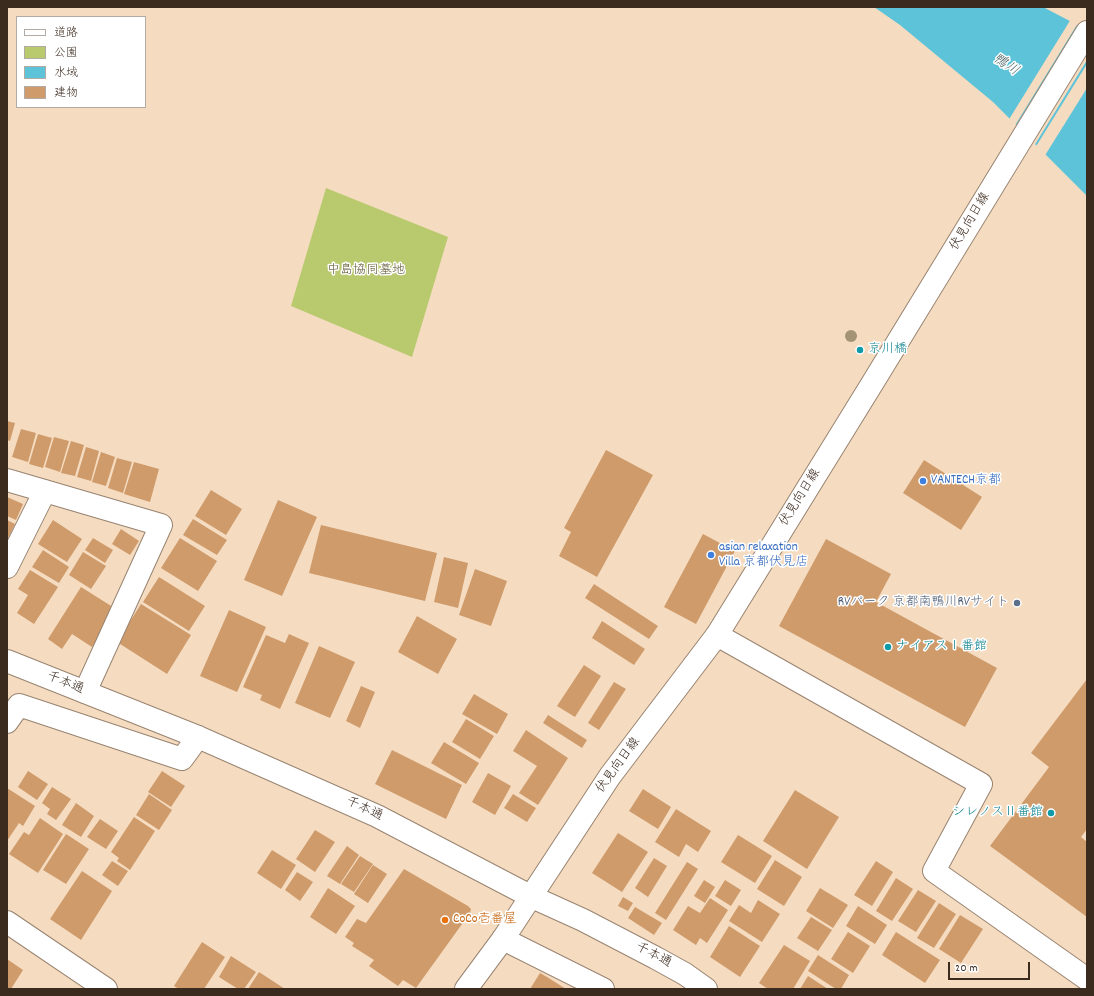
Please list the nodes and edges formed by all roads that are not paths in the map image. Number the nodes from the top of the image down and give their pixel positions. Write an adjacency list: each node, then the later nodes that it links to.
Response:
1 (1087, 32): 5 (street, 伏見向日線)
2 (7, 480): 3 (street)
3 (45, 491): 4 (street); 7 (street)
4 (7, 567)
5 (717, 635): 10 (street, 伏見向日線); 13 (street)
6 (7, 661): 7 (street, 千本通)
7 (85, 692): 9 (street, 千本通)
8 (7, 722): 9 (street)
9 (198, 737): 10 (street, 千本通)
10 (530, 896): 12 (street, 伏見向日線); 17 (street, 千本通)
11 (7, 922): 14 (street)
12 (503, 940): 15 (street, 伏見向日線); 16 (street)
13 (1087, 979)
14 (106, 989)
15 (466, 989)
16 (603, 989)
17 (706, 989)

